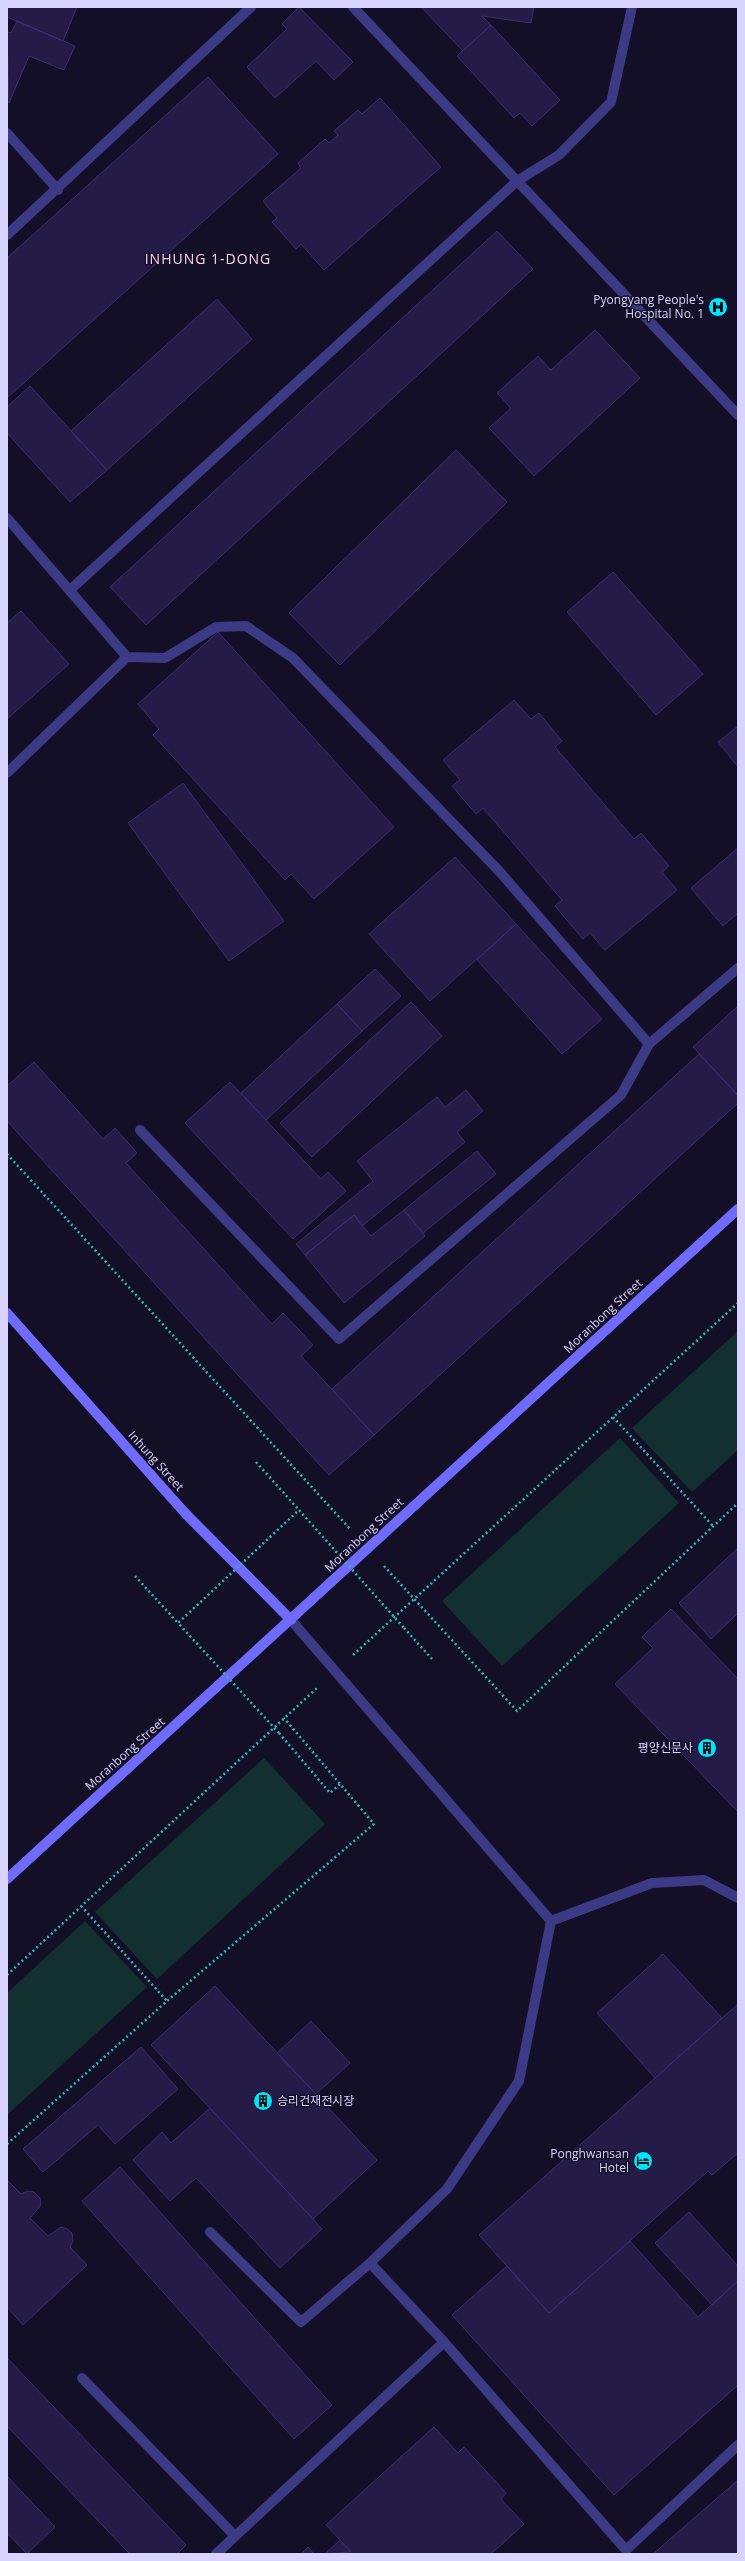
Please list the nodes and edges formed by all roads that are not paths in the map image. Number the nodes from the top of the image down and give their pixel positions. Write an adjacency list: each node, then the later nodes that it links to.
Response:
1 (251, 7): 6 (street)
2 (353, 7): 5 (street)
3 (632, 7): 5 (street)
4 (7, 133): 6 (street)
5 (517, 181): 8 (street); 10 (street)
6 (58, 190): 7 (street)
7 (7, 235)
8 (738, 415)
9 (7, 518): 10 (street)
10 (70, 590): 11 (street)
11 (127, 657): 12 (street); 14 (street)
12 (7, 773)
13 (738, 968): 14 (street)
14 (649, 1044): 15 (street)
15 (140, 1130)
16 (738, 1209): 18 (main road, Moranbong Street)
17 (7, 1313): 18 (main road, Inhung Street)
18 (292, 1620): 19 (main road, Moranbong Street); 21 (street)
19 (7, 1879)
20 (738, 1898): 21 (street)
21 (551, 1921): 23 (street)
22 (210, 2232): 23 (street)
23 (370, 2263): 24 (street)
24 (444, 2342): 26 (street); 27 (street)
25 (82, 2378): 27 (street)
26 (738, 2445)
27 (235, 2536): 28 (street)
28 (216, 2554)

